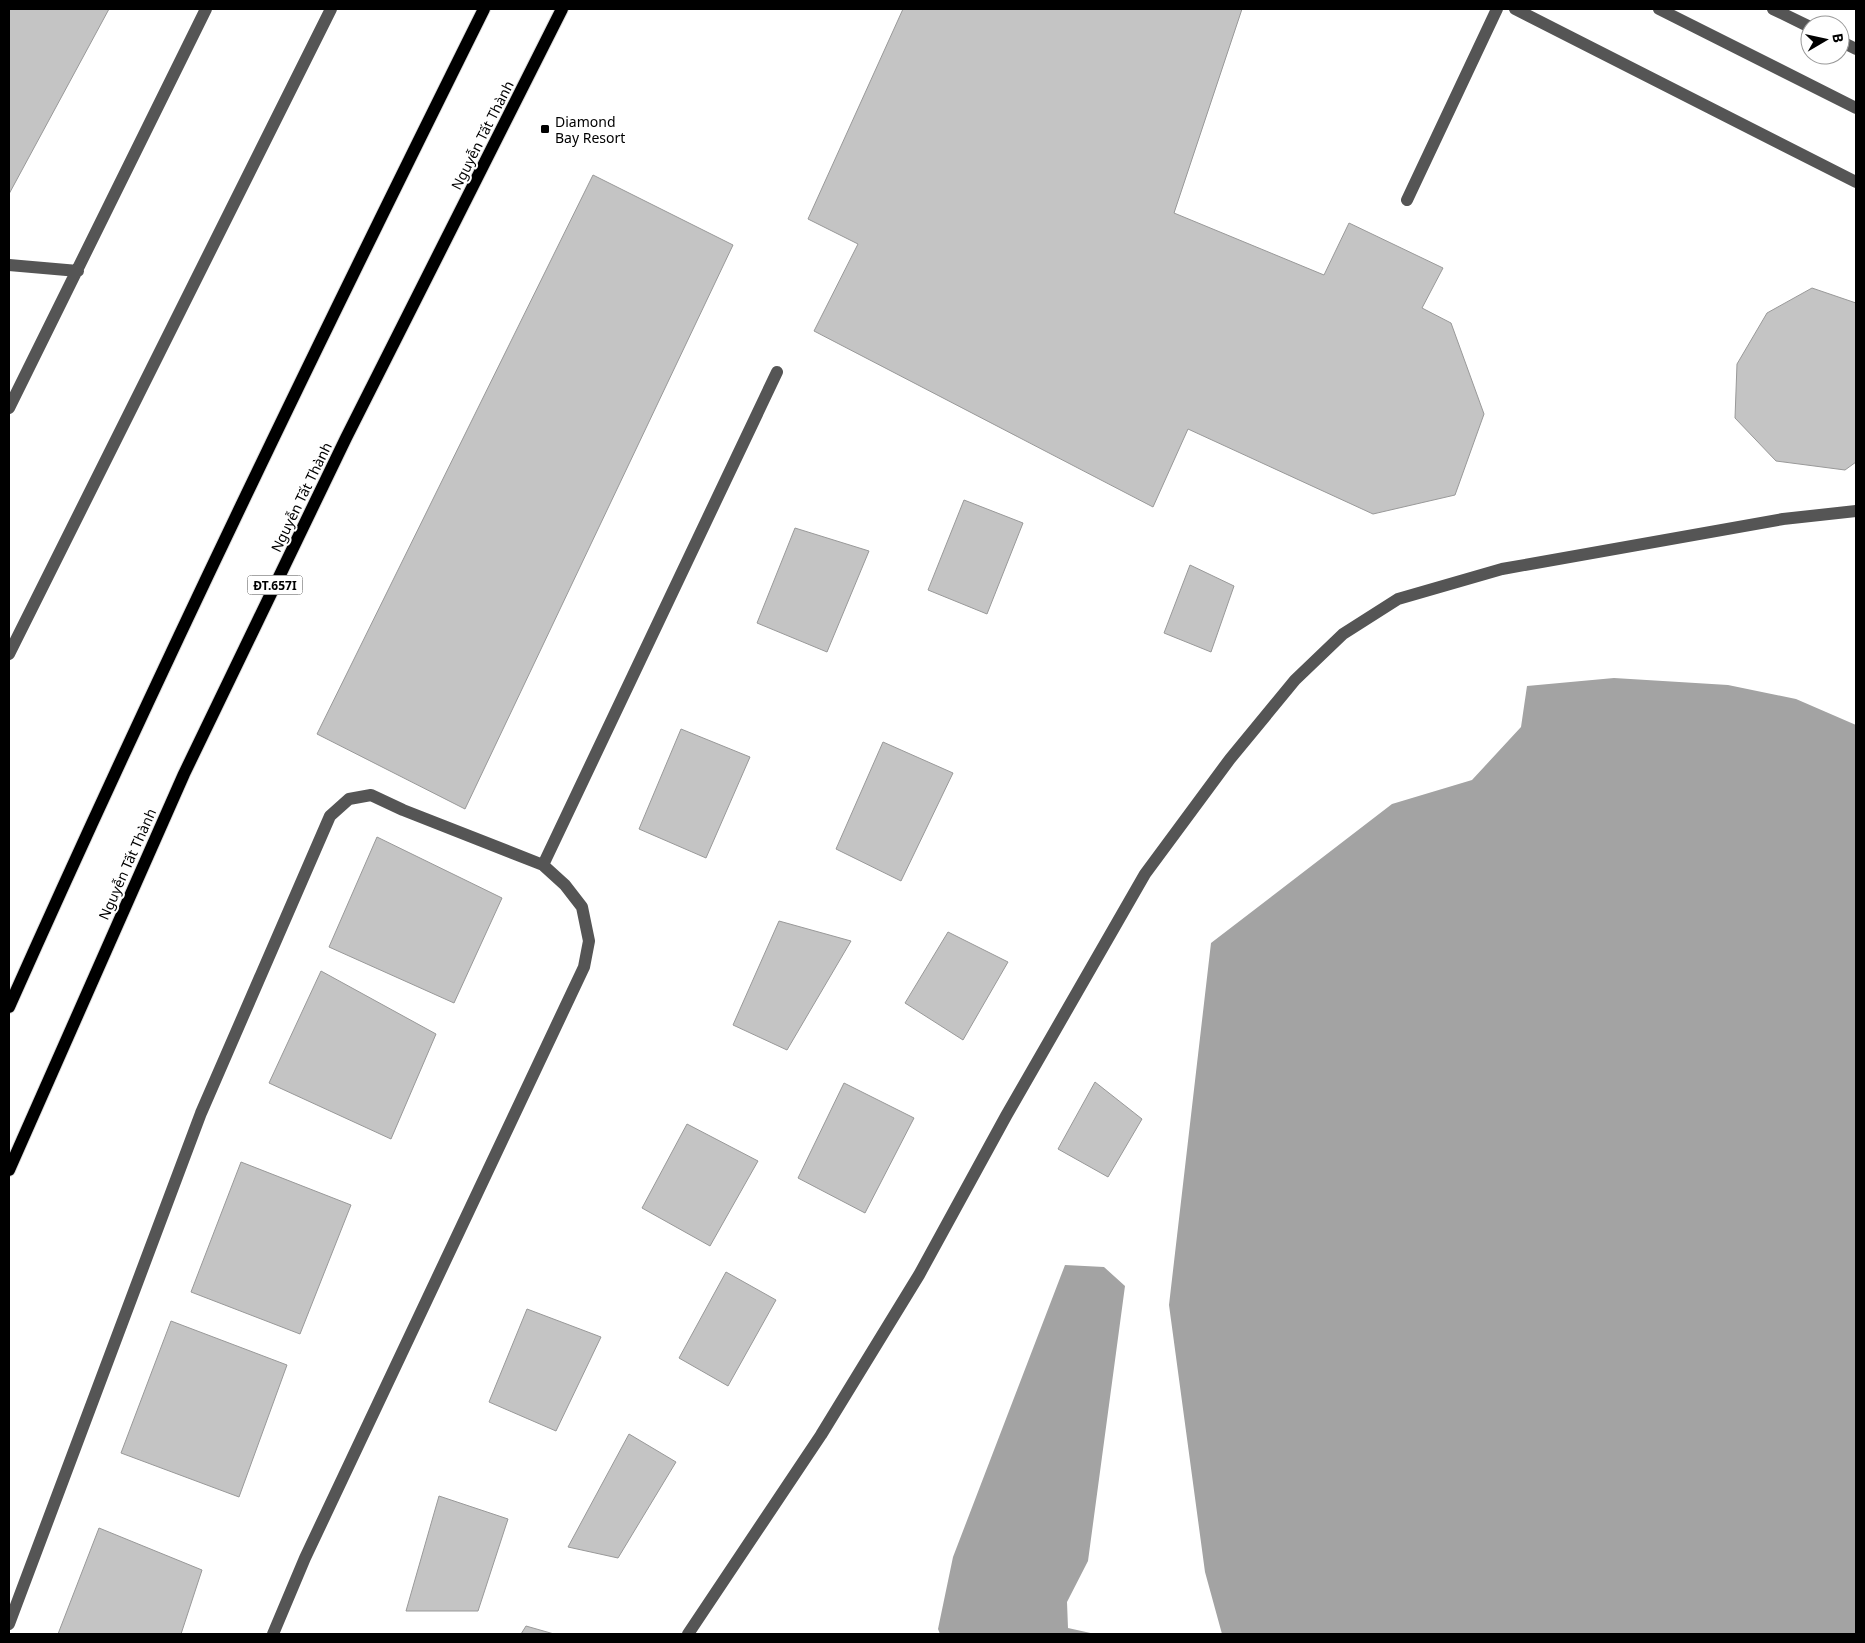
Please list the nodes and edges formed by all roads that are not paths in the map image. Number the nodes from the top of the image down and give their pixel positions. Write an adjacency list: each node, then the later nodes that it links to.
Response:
1 (206, 9): 14 (lane)
2 (331, 9): 18 (lane)
3 (484, 9): 20 (main road)
4 (562, 9): 21 (main road, Nguyễn Tất Thành / ĐT.657I)
5 (1497, 9): 12 (lane)
6 (1515, 9): 11 (lane)
7 (1659, 9): 10 (lane)
8 (1773, 9): 9 (lane)
9 (1800, 22)
10 (1856, 108)
11 (1856, 182)
12 (1407, 200)
13 (9, 265): 14 (lane)
14 (78, 271): 16 (lane)
15 (777, 372): 19 (lane)
16 (9, 408)
17 (1856, 511): 24 (lane)
18 (9, 654)
19 (542, 865): 22 (lane); 23 (lane)
20 (9, 1007)
21 (9, 1170)
22 (9, 1624)
23 (273, 1634)
24 (688, 1634)

